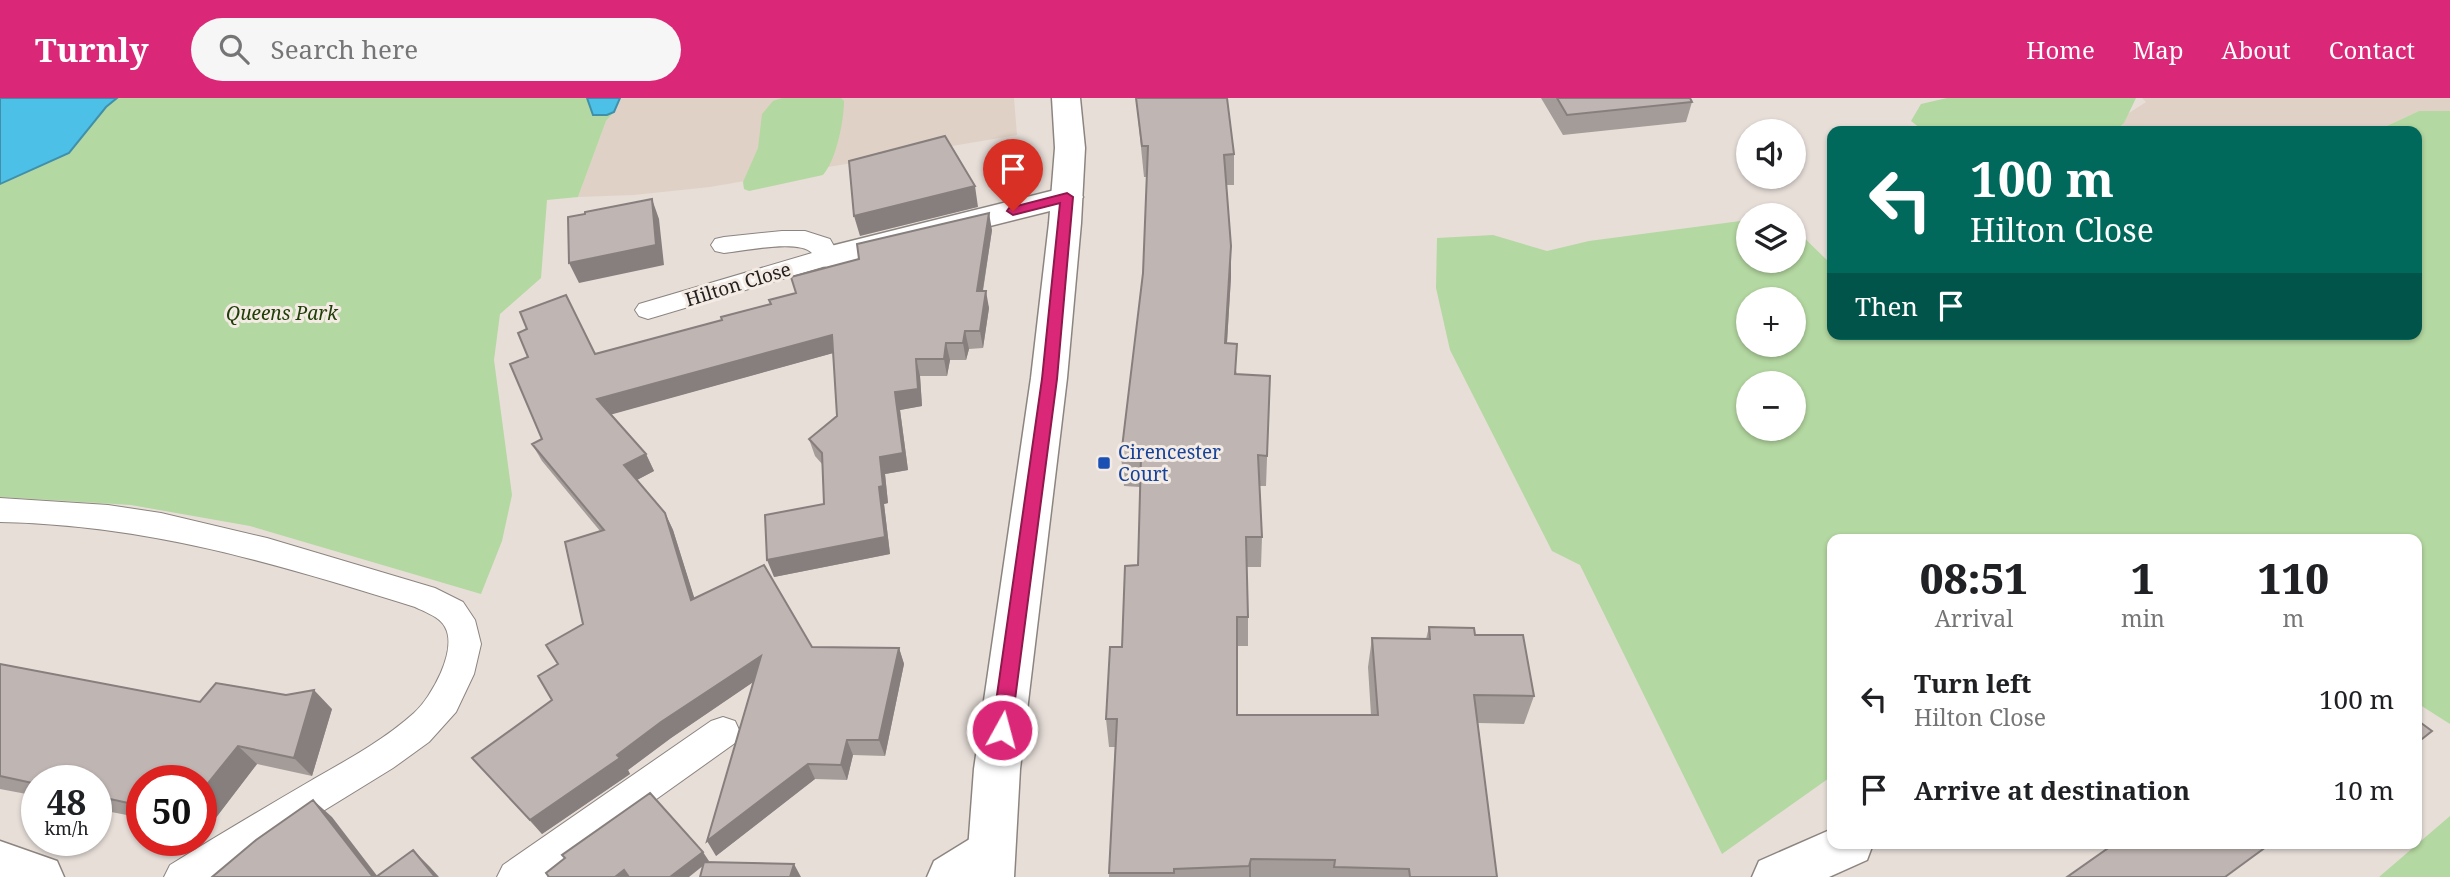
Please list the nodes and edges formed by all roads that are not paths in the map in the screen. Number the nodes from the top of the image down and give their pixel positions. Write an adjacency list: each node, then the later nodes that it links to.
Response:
1 (1066, 98): 2 (main road)
2 (1067, 197): 4 (main road, Hilton Close); 10 (main road)
3 (723, 245): 4 (lane, Hilton Close)
4 (827, 257): 5 (lane, Hilton Close)
5 (648, 310)
6 (0, 510): 12 (lane)
7 (723, 732): 13 (lane)
8 (1839, 849): 15 (main road)
9 (0, 864): 11 (main road)
10 (990, 865): 14 (main road)
11 (40, 877)
12 (183, 877)
13 (516, 877)
14 (951, 877)
15 (1776, 877)

